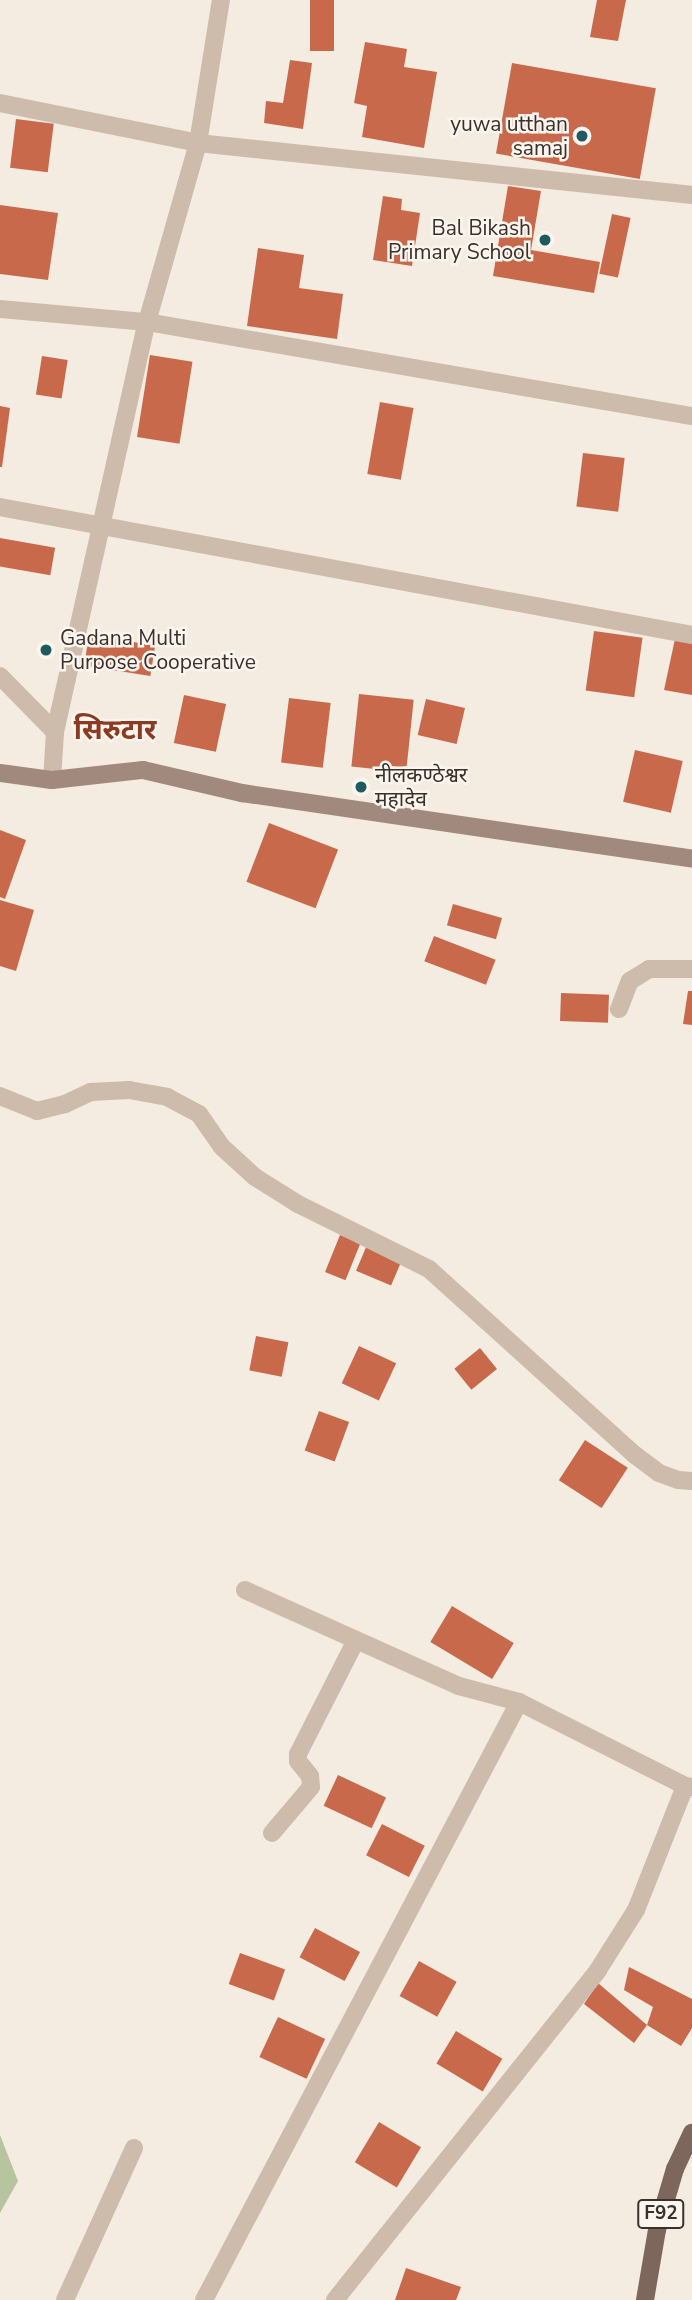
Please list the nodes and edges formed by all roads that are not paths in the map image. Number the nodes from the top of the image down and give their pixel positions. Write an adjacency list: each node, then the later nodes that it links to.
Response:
1 (221, 0): 3 (street)
2 (0, 103): 3 (street)
3 (198, 142): 4 (street); 6 (street)
4 (692, 195)
5 (0, 309): 6 (street)
6 (147, 322): 7 (street); 9 (street)
7 (692, 416)
8 (0, 507): 9 (street)
9 (103, 524): 10 (street); 12 (street)
10 (692, 635)
11 (0, 676): 12 (street)
12 (55, 732): 14 (street)
13 (0, 774): 14 (street)
14 (52, 780): 15 (street)
15 (692, 859)
16 (692, 969): 17 (street)
17 (619, 1009)
18 (0, 1096): 19 (street)
19 (692, 1481)
20 (245, 1590): 21 (street)
21 (355, 1642): 22 (street); 24 (street)
22 (519, 1702): 23 (street); 28 (street)
23 (688, 1786): 29 (street)
24 (272, 1833)
25 (692, 2133): 30 (main road, F92)
26 (134, 2148): 27 (street)
27 (65, 2300)
28 (204, 2300)
29 (335, 2300)
30 (645, 2300)

